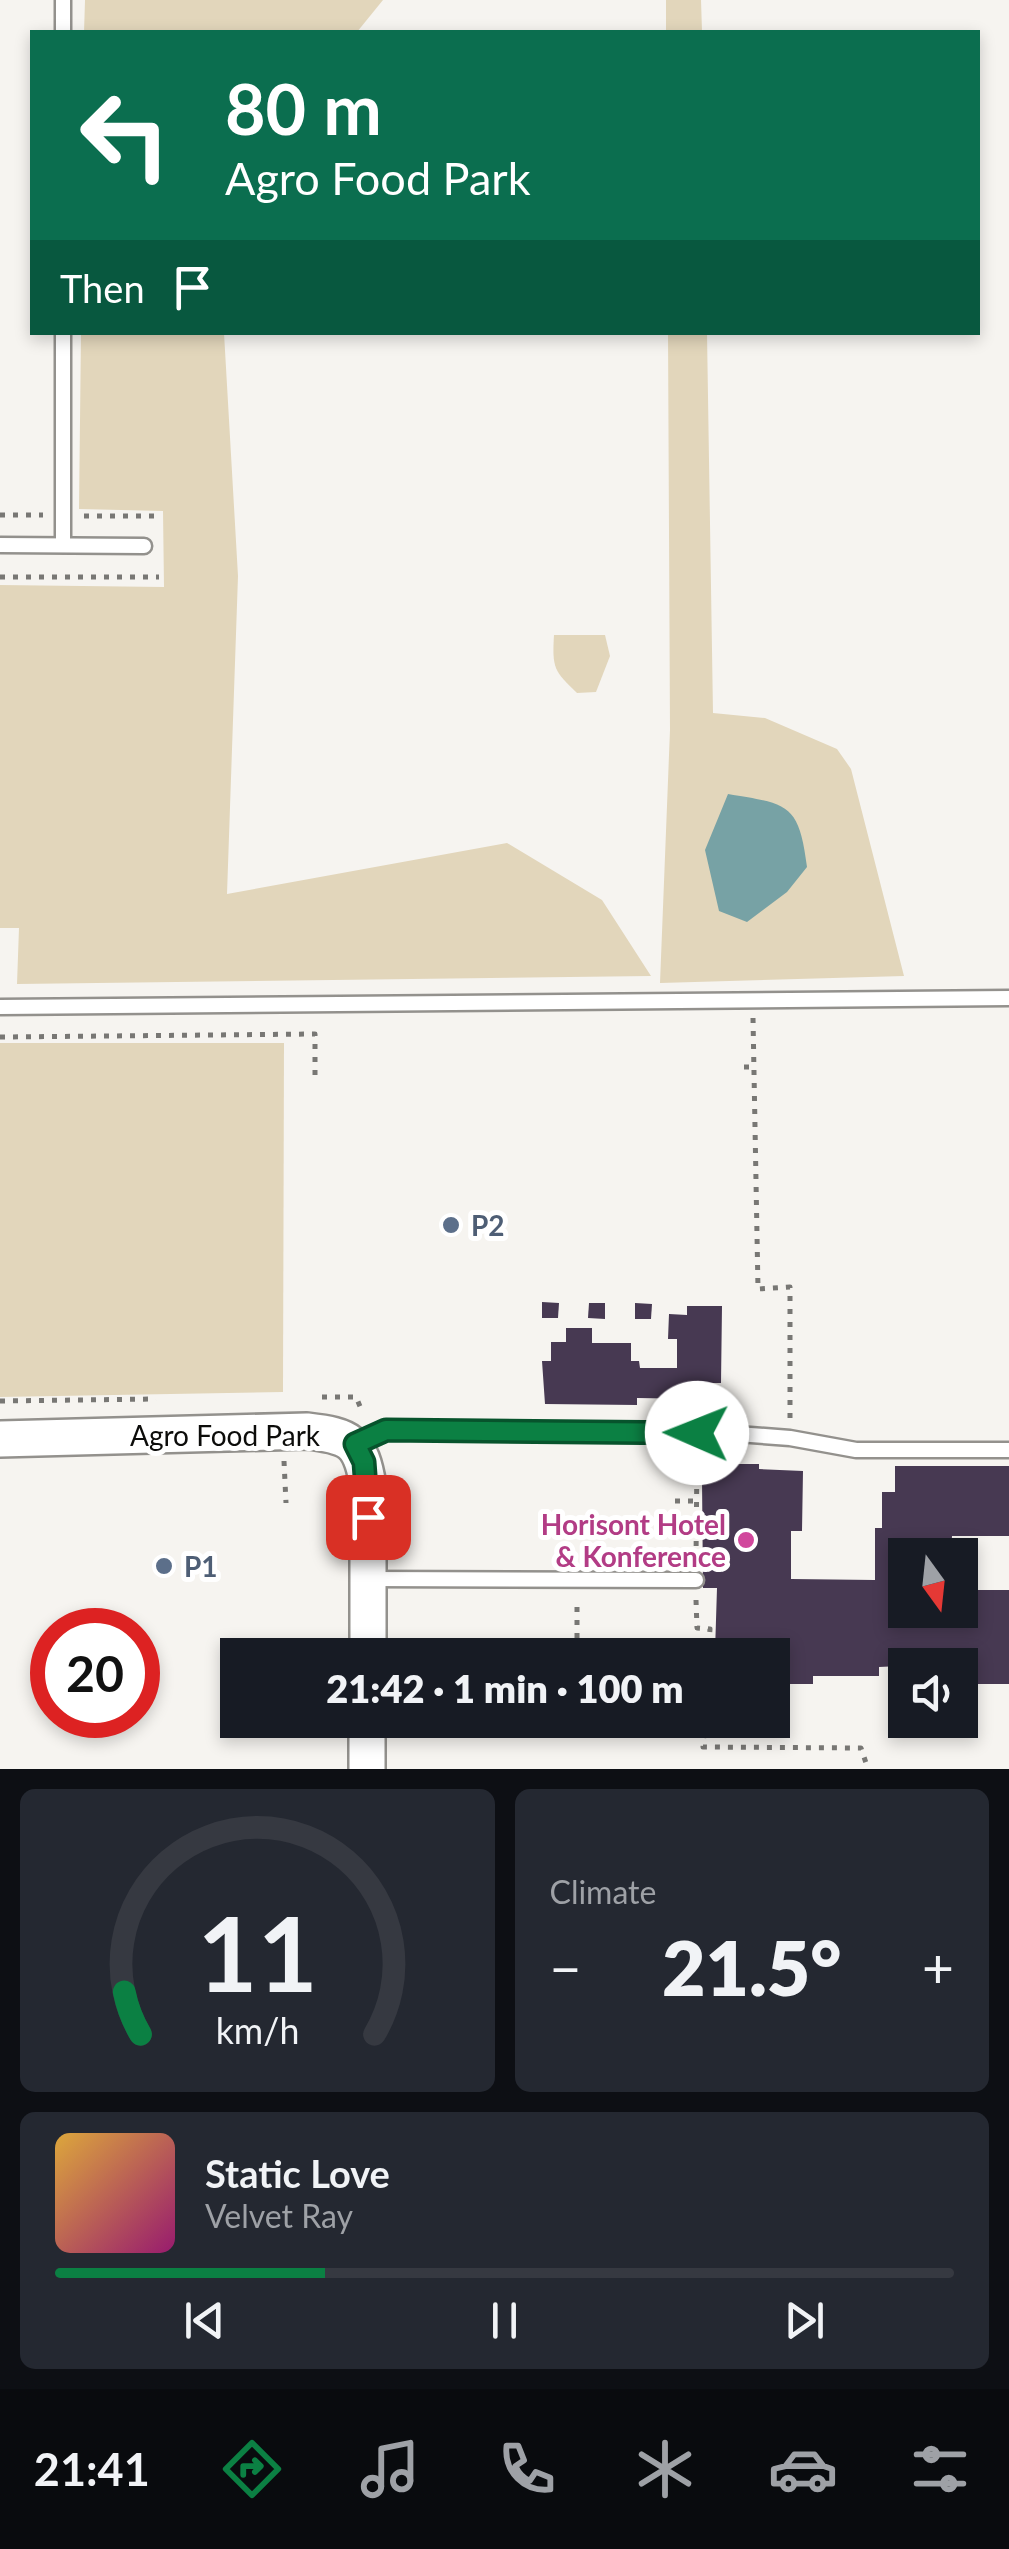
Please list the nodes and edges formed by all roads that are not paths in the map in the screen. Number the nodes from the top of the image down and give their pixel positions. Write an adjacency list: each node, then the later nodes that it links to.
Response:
1 (63, 0): 2 (lane)
2 (63, 30)
3 (63, 335): 5 (lane)
4 (0, 545): 5 (lane)
5 (63, 546): 6 (lane)
6 (144, 546)
7 (1009, 998): 8 (lane)
8 (0, 1007)
9 (0, 1438): 10 (street, Agro Food Park)
10 (355, 1444): 11 (lane); 12 (street, Agro Food Park)
11 (1009, 1450)
12 (368, 1578): 13 (lane); 14 (street, Agro Food Park)
13 (696, 1580)
14 (368, 1638)
15 (368, 1738): 16 (street)
16 (367, 1769)

